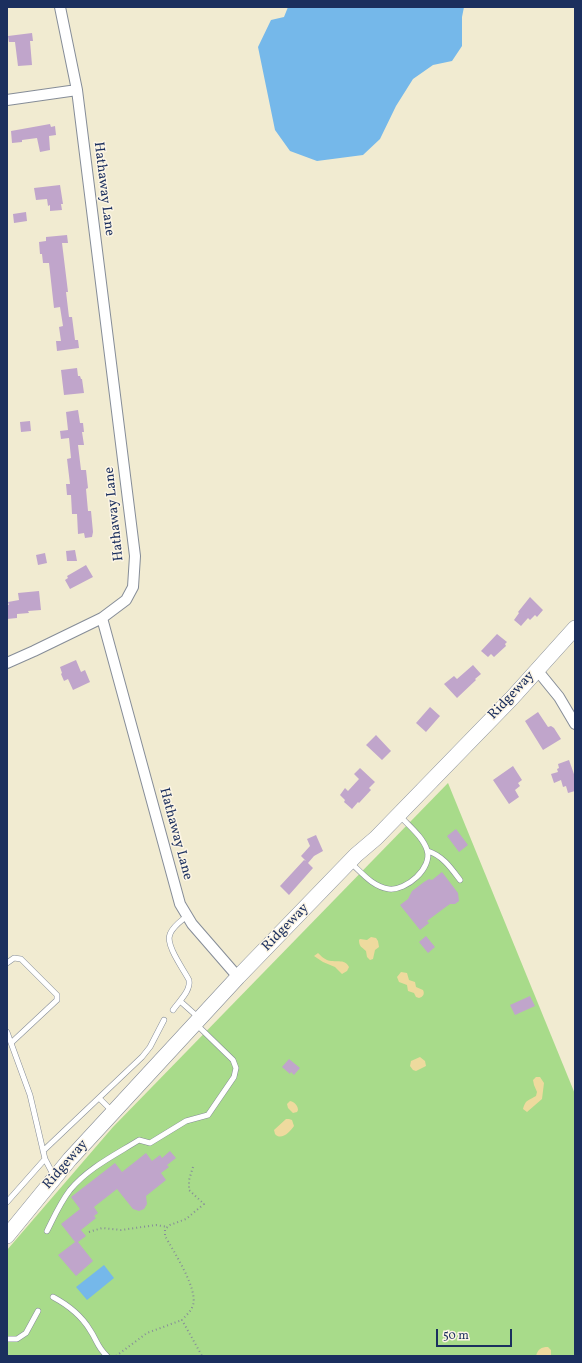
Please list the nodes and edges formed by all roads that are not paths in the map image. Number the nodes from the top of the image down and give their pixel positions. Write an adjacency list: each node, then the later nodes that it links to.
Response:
1 (60, 7): 2 (street, Hathaway Lane)
2 (77, 90): 3 (street); 4 (street, Hathaway Lane)
3 (7, 100)
4 (102, 618): 6 (street); 13 (street, Hathaway Lane)
5 (575, 628): 7 (street, Ridgeway)
6 (7, 663)
7 (537, 670): 8 (street); 9 (street, Ridgeway)
8 (575, 724)
9 (398, 814): 10 (lane); 11 (street, Ridgeway)
10 (428, 851): 11 (lane); 12 (lane)
11 (350, 862): 15 (street, Ridgeway)
12 (460, 880)
13 (187, 916): 15 (street, Hathaway Lane); 16 (lane)
14 (7, 963): 21 (lane)
15 (238, 977): 19 (street, Ridgeway)
16 (180, 1001): 17 (lane); 19 (lane)
17 (173, 1010)
18 (164, 1020): 22 (lane)
19 (198, 1021): 23 (street, Ridgeway); 28 (lane)
20 (7, 1032): 21 (lane)
21 (11, 1043): 24 (lane)
22 (99, 1098): 23 (lane); 24 (lane)
23 (113, 1112): 26 (street, Ridgeway)
24 (43, 1151): 25 (lane)
25 (45, 1159): 26 (lane); 27 (lane)
26 (55, 1177): 29 (street, Ridgeway)
27 (7, 1202)
28 (47, 1231)
29 (7, 1236)
30 (53, 1297): 33 (lane)
31 (38, 1311): 32 (lane)
32 (7, 1339)
33 (107, 1356)

